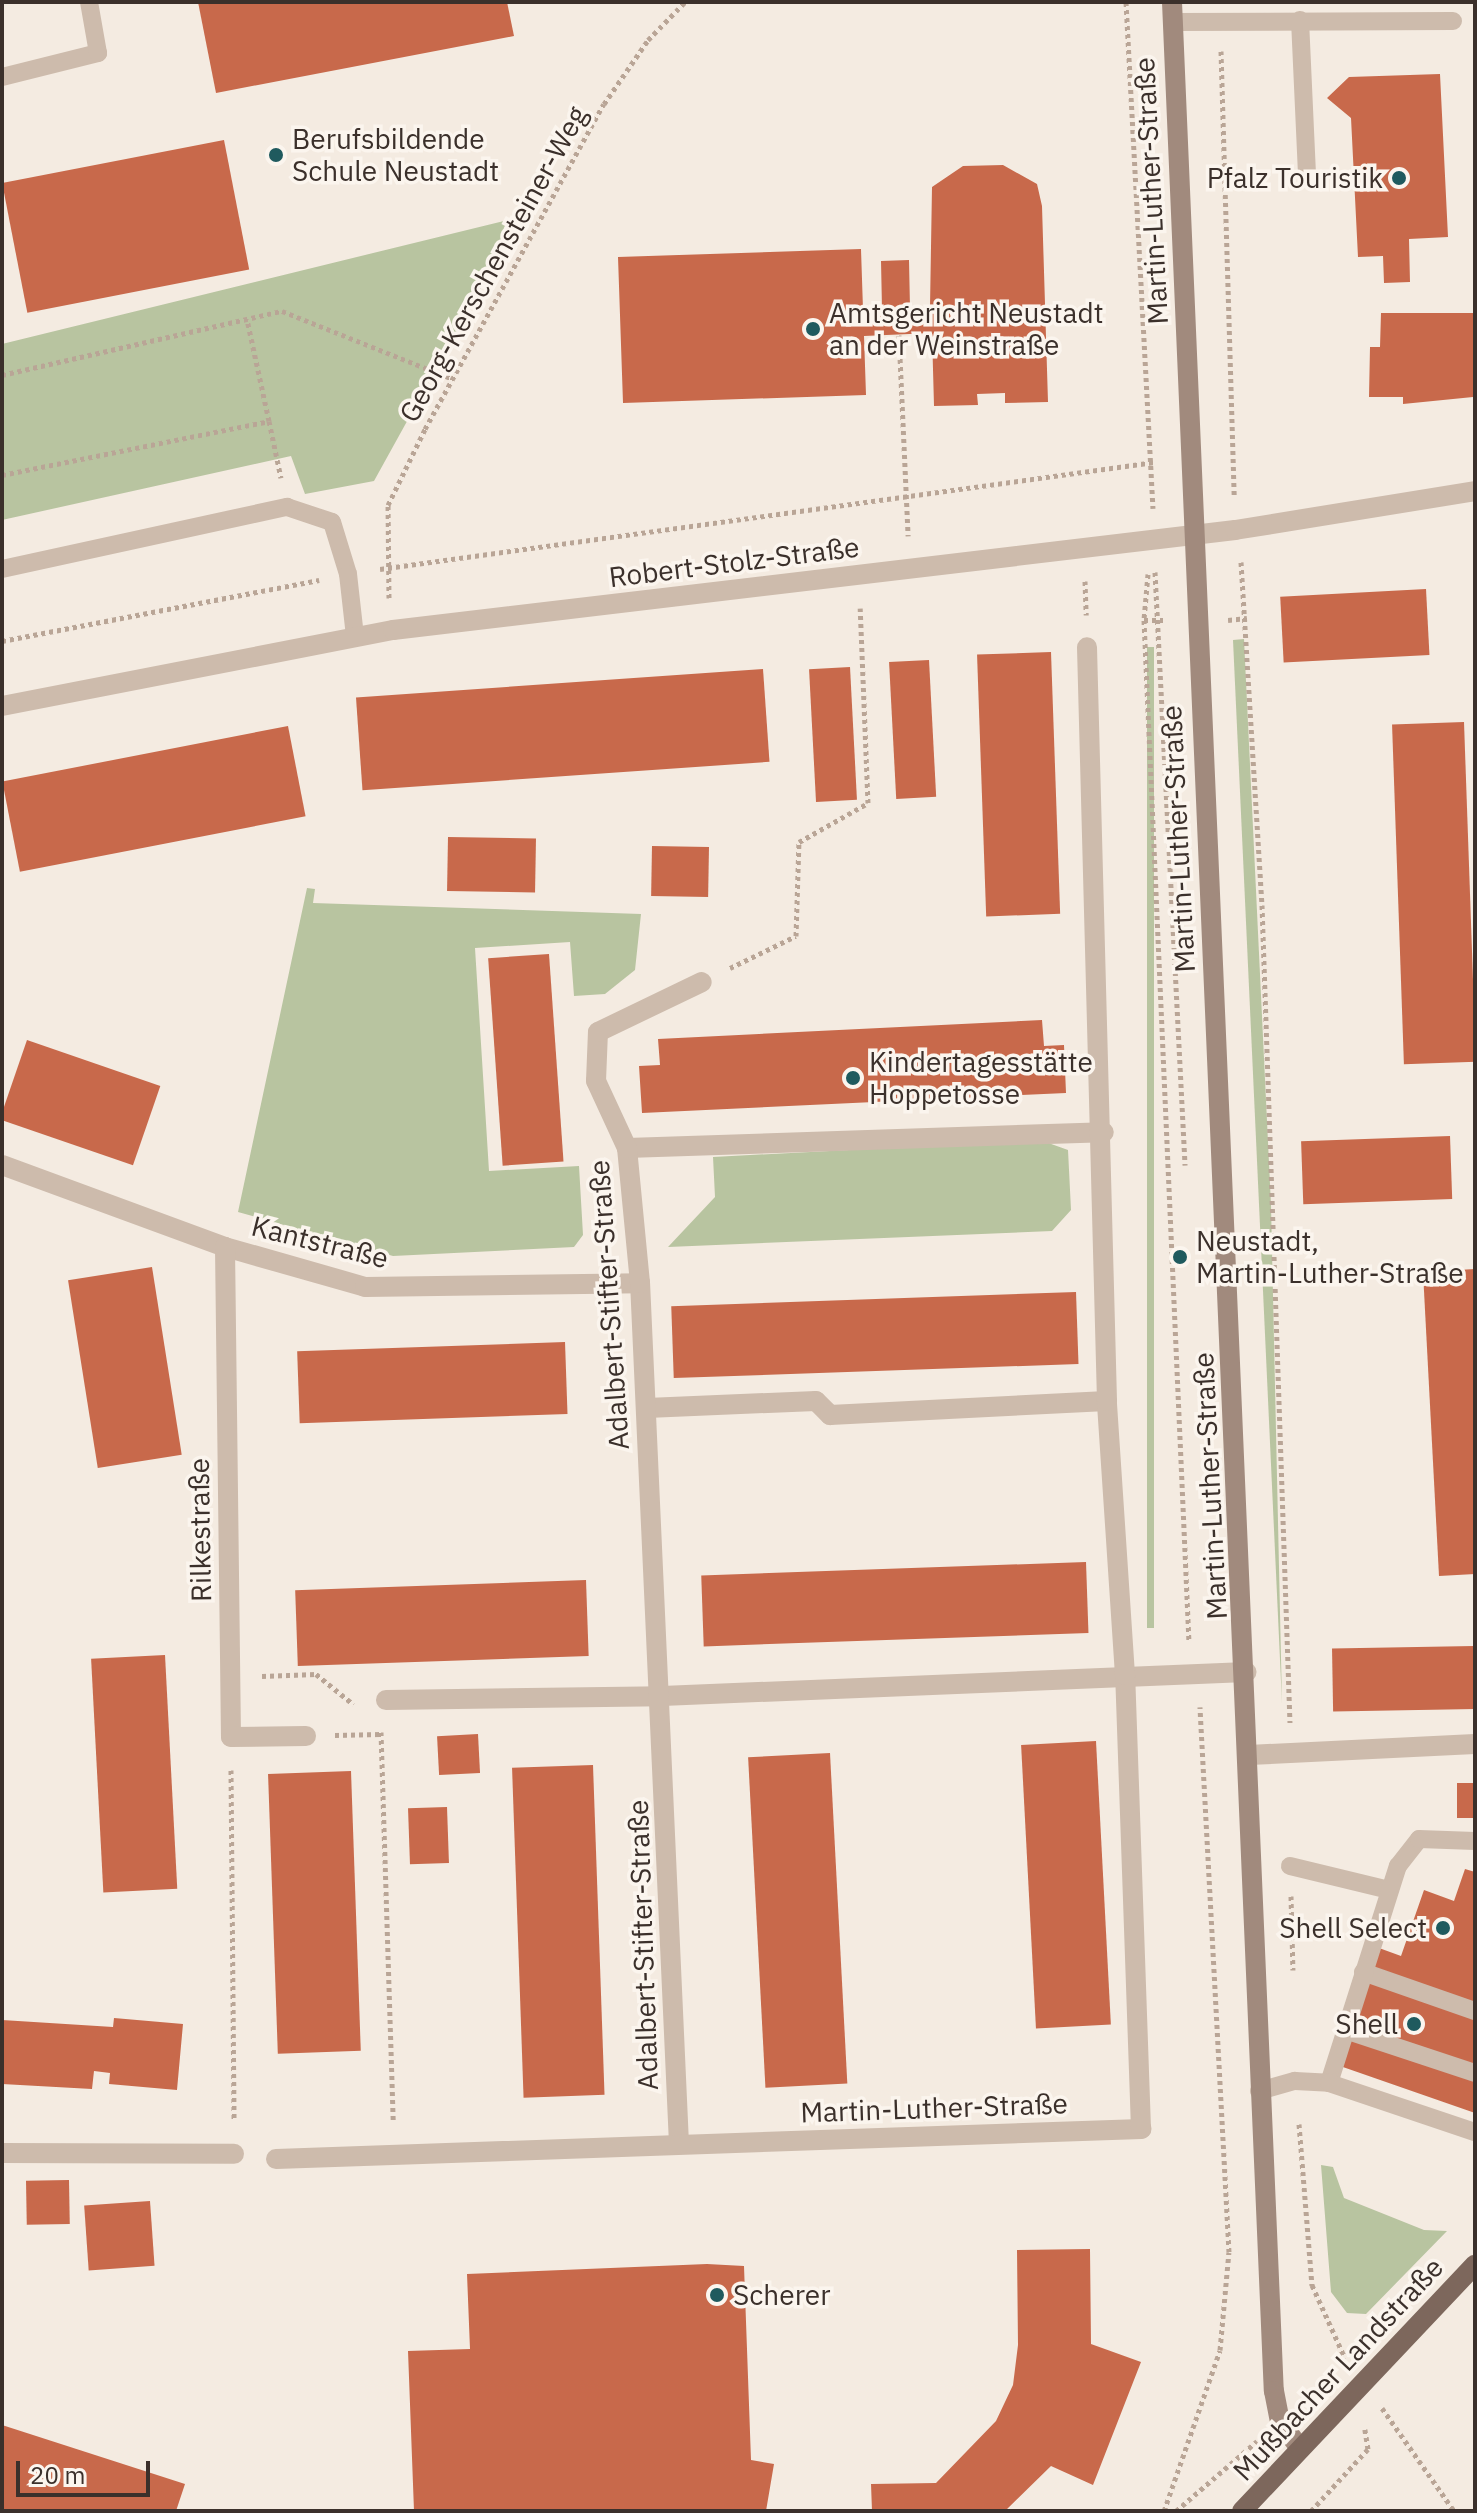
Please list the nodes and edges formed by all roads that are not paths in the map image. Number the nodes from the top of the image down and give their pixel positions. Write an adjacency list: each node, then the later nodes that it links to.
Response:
1 (89, 2): 5 (lane)
2 (1172, 12): 3 (lane); 8 (street, Martin-Luther-Straße)
3 (1300, 20): 4 (lane); 6 (lane)
4 (1453, 21)
5 (2, 77)
6 (1307, 172)
7 (1475, 491): 8 (street, Robert-Stolz-Straße)
8 (1194, 533): 10 (street, Robert-Stolz-Straße); 21 (street, Martin-Luther-Straße)
9 (2, 569): 10 (lane)
10 (355, 636): 12 (street, Robert-Stolz-Straße)
11 (1087, 647): 14 (street, Martin-Luther-Straße)
12 (2, 706)
13 (702, 982): 15 (street, Adalbert-Stifter-Straße)
14 (1104, 1132): 15 (street); 19 (street, Martin-Luther-Straße)
15 (627, 1148): 18 (street, Adalbert-Stifter-Straße)
16 (2, 1165): 17 (street, Kantstraße)
17 (225, 1247): 18 (street, Kantstraße); 25 (street, Rilkestraße)
18 (640, 1283): 20 (street, Adalbert-Stifter-Straße)
19 (1107, 1401): 20 (street); 22 (street, Martin-Luther-Straße)
20 (647, 1408): 23 (street, Adalbert-Stifter-Straße)
21 (1247, 1672): 22 (street); 27 (street, Martin-Luther-Straße)
22 (1125, 1675): 23 (street); 38 (street, Martin-Luther-Straße)
23 (662, 1696): 24 (street); 38 (street, Adalbert-Stifter-Straße)
24 (383, 1705)
25 (306, 1736)
26 (1475, 1744): 27 (street)
27 (1249, 1755): 36 (street, Martin-Luther-Straße)
28 (1475, 1841): 30 (lane)
29 (1290, 1866): 30 (lane)
30 (1389, 1890): 31 (lane)
31 (1363, 1972): 32 (lane); 33 (lane)
32 (1475, 2011)
33 (1345, 2030): 34 (lane); 35 (lane)
34 (1475, 2073)
35 (1329, 2083): 36 (lane); 37 (lane)
36 (1259, 2091): 43 (street, Martin-Luther-Straße)
37 (1475, 2132)
38 (679, 2144): 41 (street, Martin-Luther-Straße)
39 (2, 2153): 40 (street)
40 (234, 2154)
41 (276, 2159)
42 (1475, 2265): 43 (main road, Mußbacher Landstraße)
43 (1300, 2449): 44 (main road, Mußbacher Landstraße)
44 (1242, 2511)

